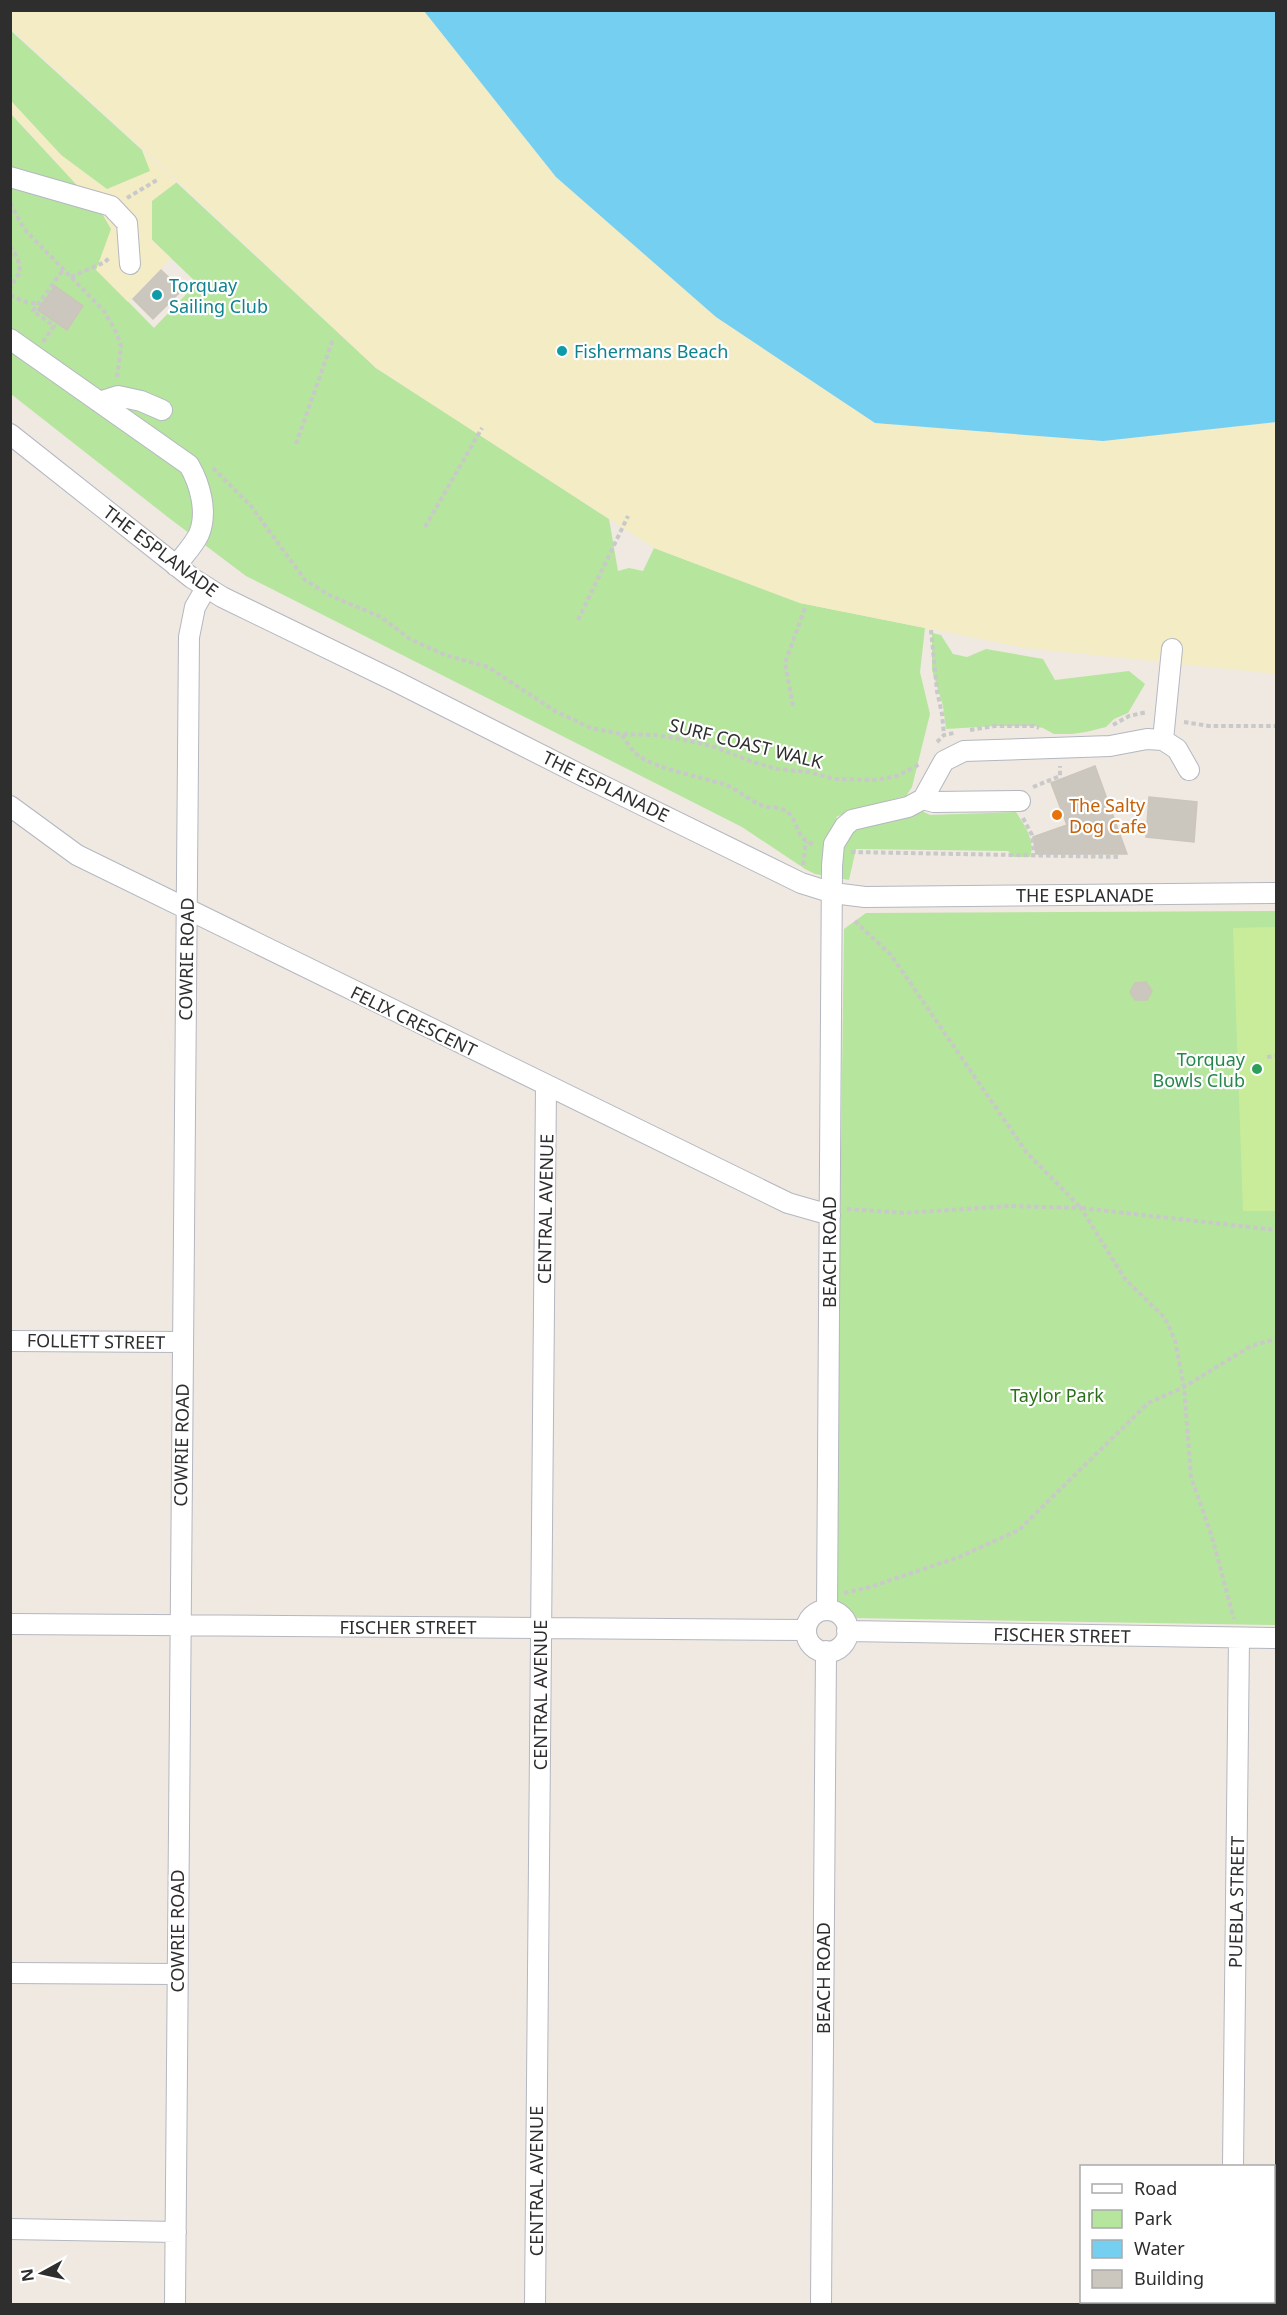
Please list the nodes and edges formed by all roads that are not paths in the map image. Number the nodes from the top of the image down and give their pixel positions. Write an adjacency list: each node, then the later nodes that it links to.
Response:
1 (10, 177): 2 (street)
2 (130, 264)
3 (10, 339): 4 (street)
4 (108, 399): 5 (street); 7 (street)
5 (162, 410)
6 (10, 434): 7 (street, THE ESPLANADE)
7 (176, 566): 8 (street, THE ESPLANADE)
8 (206, 588): 15 (street, THE ESPLANADE); 17 (street, COWRIE ROAD)
9 (1172, 649): 10 (street)
10 (1163, 741): 11 (street); 12 (street)
11 (1189, 770)
12 (923, 799): 13 (street); 15 (street, BEACH ROAD)
13 (1020, 801)
14 (10, 806): 17 (street, FELIX CRESCENT)
15 (833, 893): 16 (street, THE ESPLANADE); 19 (street, BEACH ROAD)
16 (1276, 893)
17 (186, 910): 18 (street, FELIX CRESCENT); 21 (street, COWRIE ROAD)
18 (546, 1086): 19 (street, FELIX CRESCENT); 25 (street, CENTRAL AVENUE)
19 (830, 1211): 22 (street, BEACH ROAD)
20 (10, 1341): 21 (street, FOLLETT STREET)
21 (182, 1342): 24 (street, COWRIE ROAD)
22 (827, 1602): 26 (street); 27 (street)
23 (10, 1624): 24 (street, FISCHER STREET)
24 (179, 1626): 25 (street, FISCHER STREET); 32 (street, COWRIE ROAD)
25 (540, 1628): 26 (street, FISCHER STREET); 37 (street, CENTRAL AVENUE)
26 (806, 1630): 30 (street)
27 (848, 1631): 28 (street, FISCHER STREET); 30 (street)
28 (1239, 1638): 29 (street, FISCHER STREET); 33 (street, PUEBLA STREET)
29 (1276, 1638)
30 (826, 1651): 38 (street, BEACH ROAD)
31 (10, 1973): 32 (street)
32 (177, 1974): 35 (street, COWRIE ROAD)
33 (1233, 2165)
34 (10, 2229): 35 (street)
35 (176, 2232): 36 (street, COWRIE ROAD)
36 (175, 2304)
37 (535, 2304)
38 (821, 2304)

